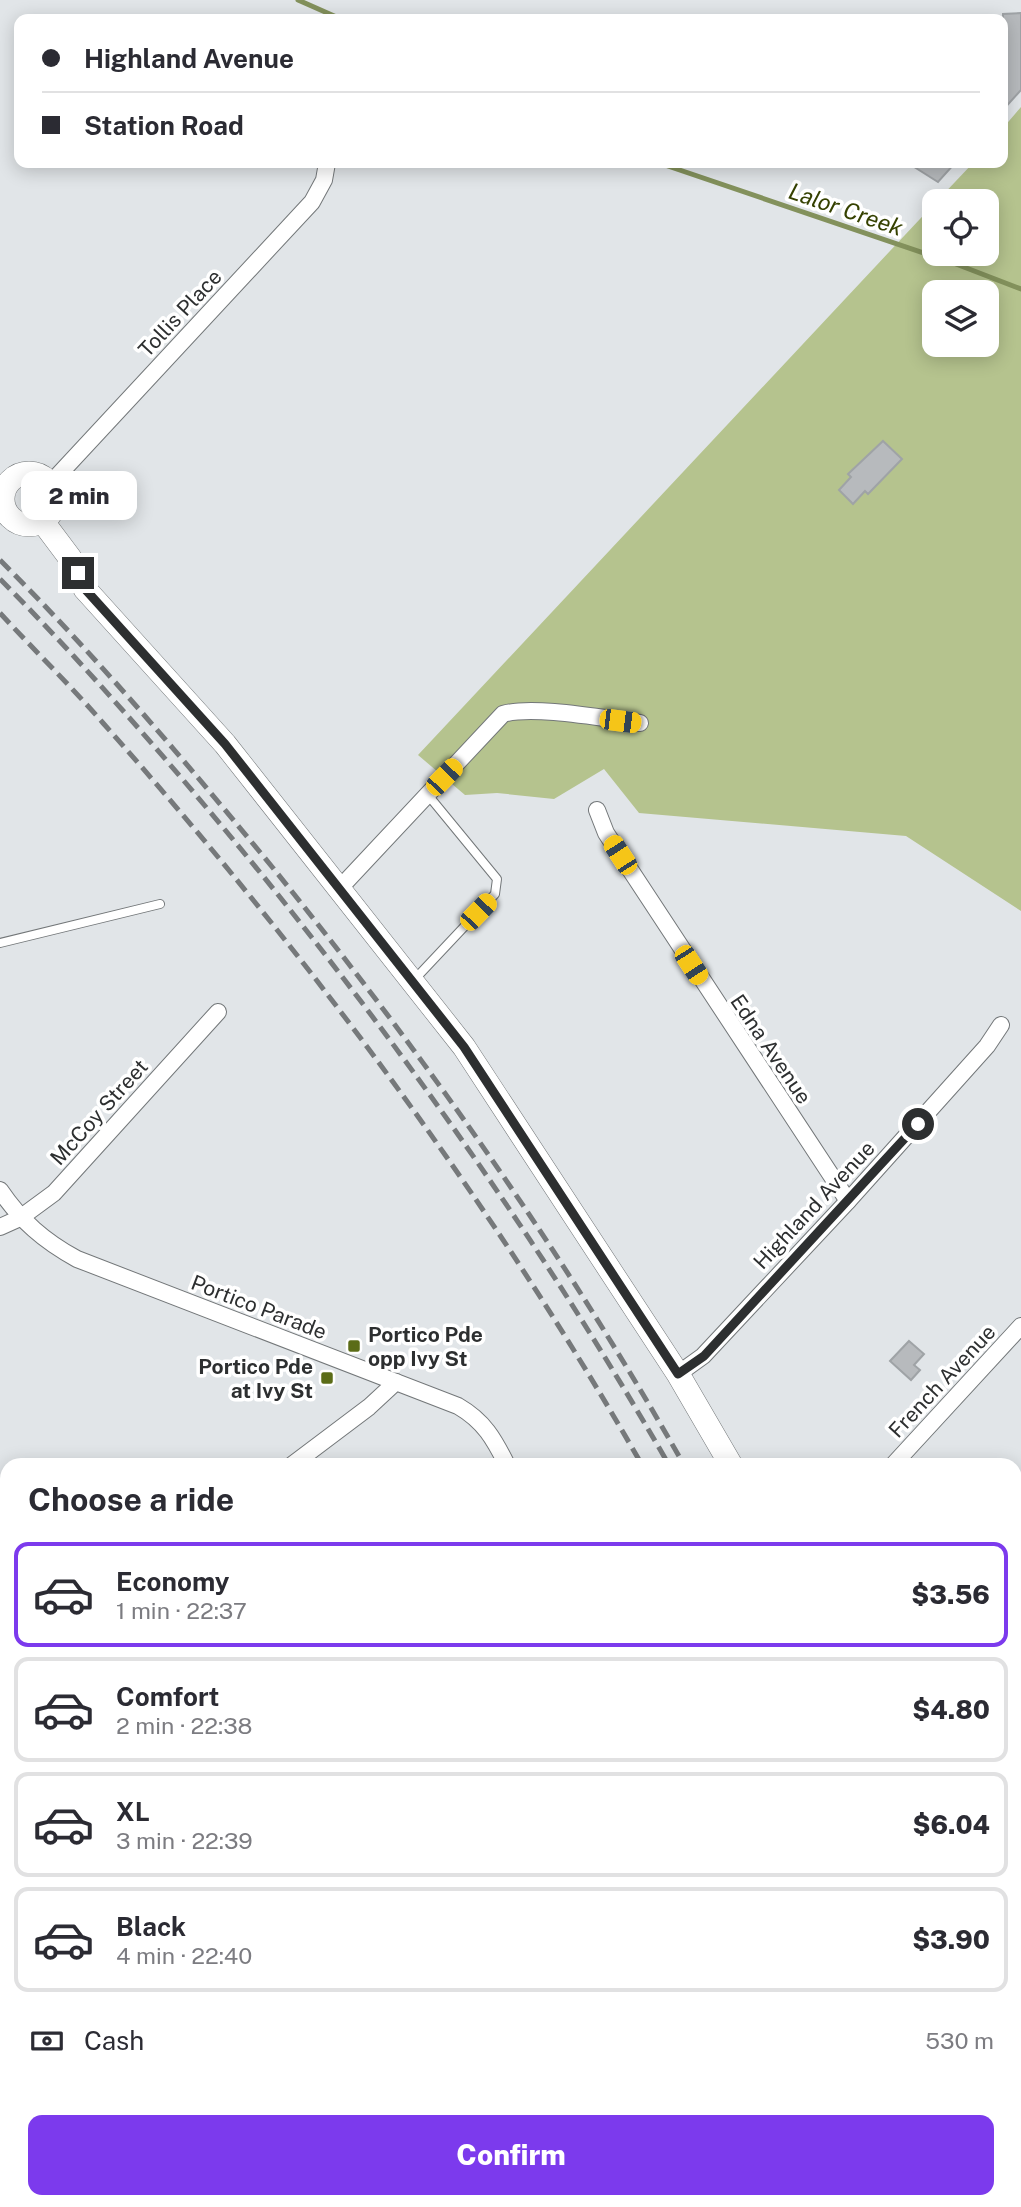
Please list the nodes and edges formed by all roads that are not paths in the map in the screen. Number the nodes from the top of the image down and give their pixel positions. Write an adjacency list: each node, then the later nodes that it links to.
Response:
1 (326, 168): 3 (street, Tollis Place)
2 (5, 478): 3 (main road); 4 (main road)
3 (50, 484): 4 (main road)
4 (43, 522): 8 (main road)
5 (640, 723): 6 (street)
6 (428, 795): 8 (street); 11 (lane)
7 (597, 810): 15 (street, Edna Avenue)
8 (339, 889): 11 (main road)
9 (160, 904): 10 (lane)
10 (0, 943)
11 (413, 981): 19 (main road)
12 (218, 1012): 16 (street, McCoy Street)
13 (1001, 1026): 15 (street, Highland Avenue)
14 (0, 1189): 16 (street, Portico Parade)
15 (848, 1201): 19 (street, Highland Avenue)
16 (20, 1217): 17 (street, McCoy Street); 20 (street, Portico Parade)
17 (0, 1227)
18 (1021, 1326): 24 (street, French Avenue)
19 (678, 1374): 23 (main road)
20 (396, 1382): 21 (street); 22 (street, Portico Parade)
21 (301, 1458)
22 (504, 1458)
23 (728, 1458)
24 (899, 1458)

